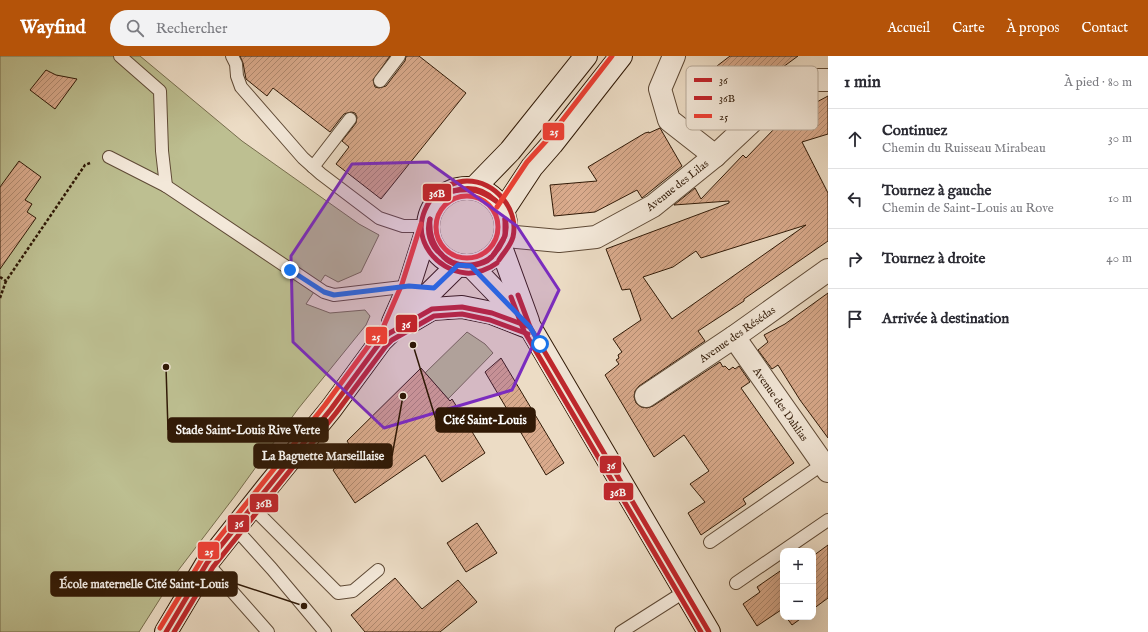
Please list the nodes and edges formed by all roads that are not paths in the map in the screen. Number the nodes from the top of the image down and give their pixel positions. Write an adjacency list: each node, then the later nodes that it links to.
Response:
1 (120, 56): 13 (lane)
2 (232, 56): 12 (lane)
3 (399, 56): 7 (lane)
4 (586, 56): 14 (street)
5 (621, 56): 15 (street)
6 (674, 56): 10 (street)
7 (380, 81)
8 (350, 119): 12 (lane)
9 (743, 130): 10 (street, Avenue des Lilas)
10 (715, 156): 17 (street, Avenue des Lilas)
11 (109, 157): 13 (lane)
12 (313, 167): 16 (lane)
13 (166, 186): 20 (lane)
14 (474, 188): 15 (street); 16 (street)
15 (503, 211): 17 (street)
16 (428, 226): 18 (street); 20 (street)
17 (504, 241): 18 (street); 22 (street)
18 (464, 266): 21 (street); 22 (street)
19 (828, 270): 24 (street, Avenue des Résédas)
20 (409, 286): 21 (lane); 23 (street)
21 (434, 288): 23 (street)
22 (530, 327): 23 (street); 34 (street)
23 (388, 334): 27 (street)
24 (734, 337): 25 (street, Avenue des Résédas); 26 (street, Avenue des Dahlias)
25 (646, 396)
26 (825, 468): 30 (lane)
27 (252, 507): 29 (street); 32 (lane)
28 (828, 520): 33 (lane)
29 (235, 528): 31 (street); 37 (lane)
30 (710, 542)
31 (207, 563): 35 (street); 36 (lane)
32 (378, 570)
33 (736, 583)
34 (684, 592): 38 (lane); 39 (street)
35 (166, 632)
36 (268, 632)
37 (324, 632)
38 (622, 632)
39 (708, 632)

